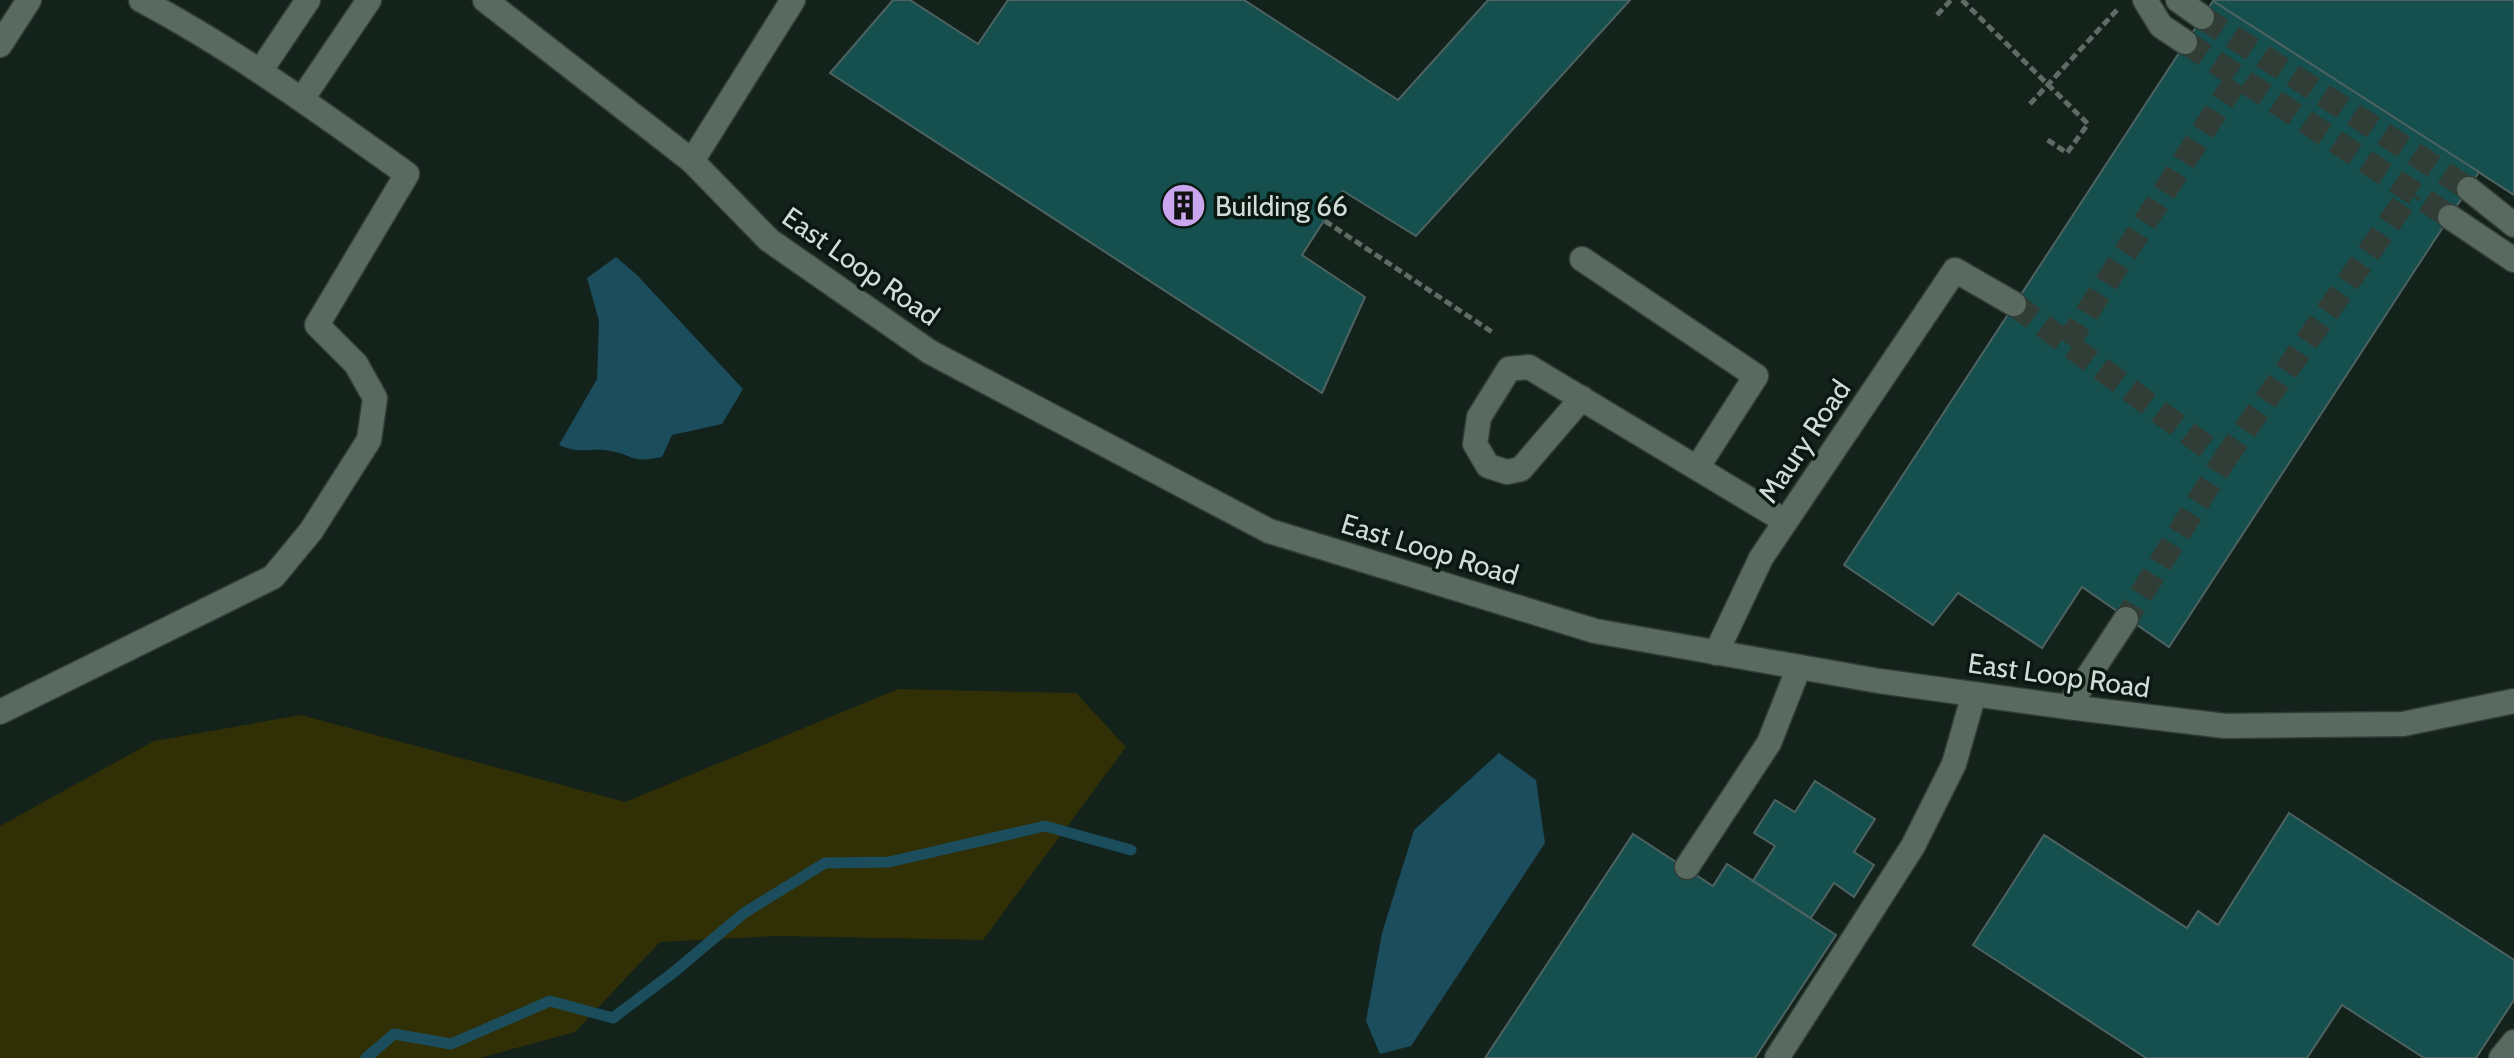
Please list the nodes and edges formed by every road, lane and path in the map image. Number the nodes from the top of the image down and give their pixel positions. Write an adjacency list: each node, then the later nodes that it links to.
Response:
1 (29, 0): 15 (street)
2 (141, 0): 16 (street)
3 (308, 0): 16 (street)
4 (369, 0): 18 (street)
5 (485, 0): 21 (street, East Loop Road)
6 (793, 0): 21 (street)
7 (1951, 0): 12 (path)
8 (1962, 0): 17 (path)
9 (2125, 0): 17 (path)
10 (2145, 0): 14 (street)
11 (2178, 0): 13 (street)
12 (1937, 15)
13 (2202, 17)
14 (2185, 42)
15 (0, 45)
16 (261, 70): 18 (street)
17 (2049, 83): 19 (path); 20 (path)
18 (302, 99): 39 (street)
19 (2030, 104)
20 (2045, 138)
21 (692, 161): 34 (street, East Loop Road)
22 (2469, 189): 25 (street)
23 (2450, 217): 27 (street)
24 (1325, 221): 29 (path)
25 (2514, 225)
26 (1582, 259): 31 (street)
27 (2514, 260)
28 (2014, 304): 32 (street, Maury Road)
29 (1495, 334)
30 (1582, 398): 30 (street); 31 (street)
31 (1697, 468): 32 (street)
32 (1785, 521): 34 (street, Maury Road)
33 (2126, 619): 38 (street)
34 (1716, 653): 35 (street, East Loop Road)
35 (1799, 667): 36 (street, East Loop Road); 40 (street)
36 (1974, 694): 38 (street, East Loop Road); 42 (street)
37 (2514, 701): 38 (street, East Loop Road)
38 (2068, 707)
39 (0, 712)
40 (1687, 867)
41 (2514, 1042): 43 (street)
42 (1777, 1058)
43 (2501, 1058)

